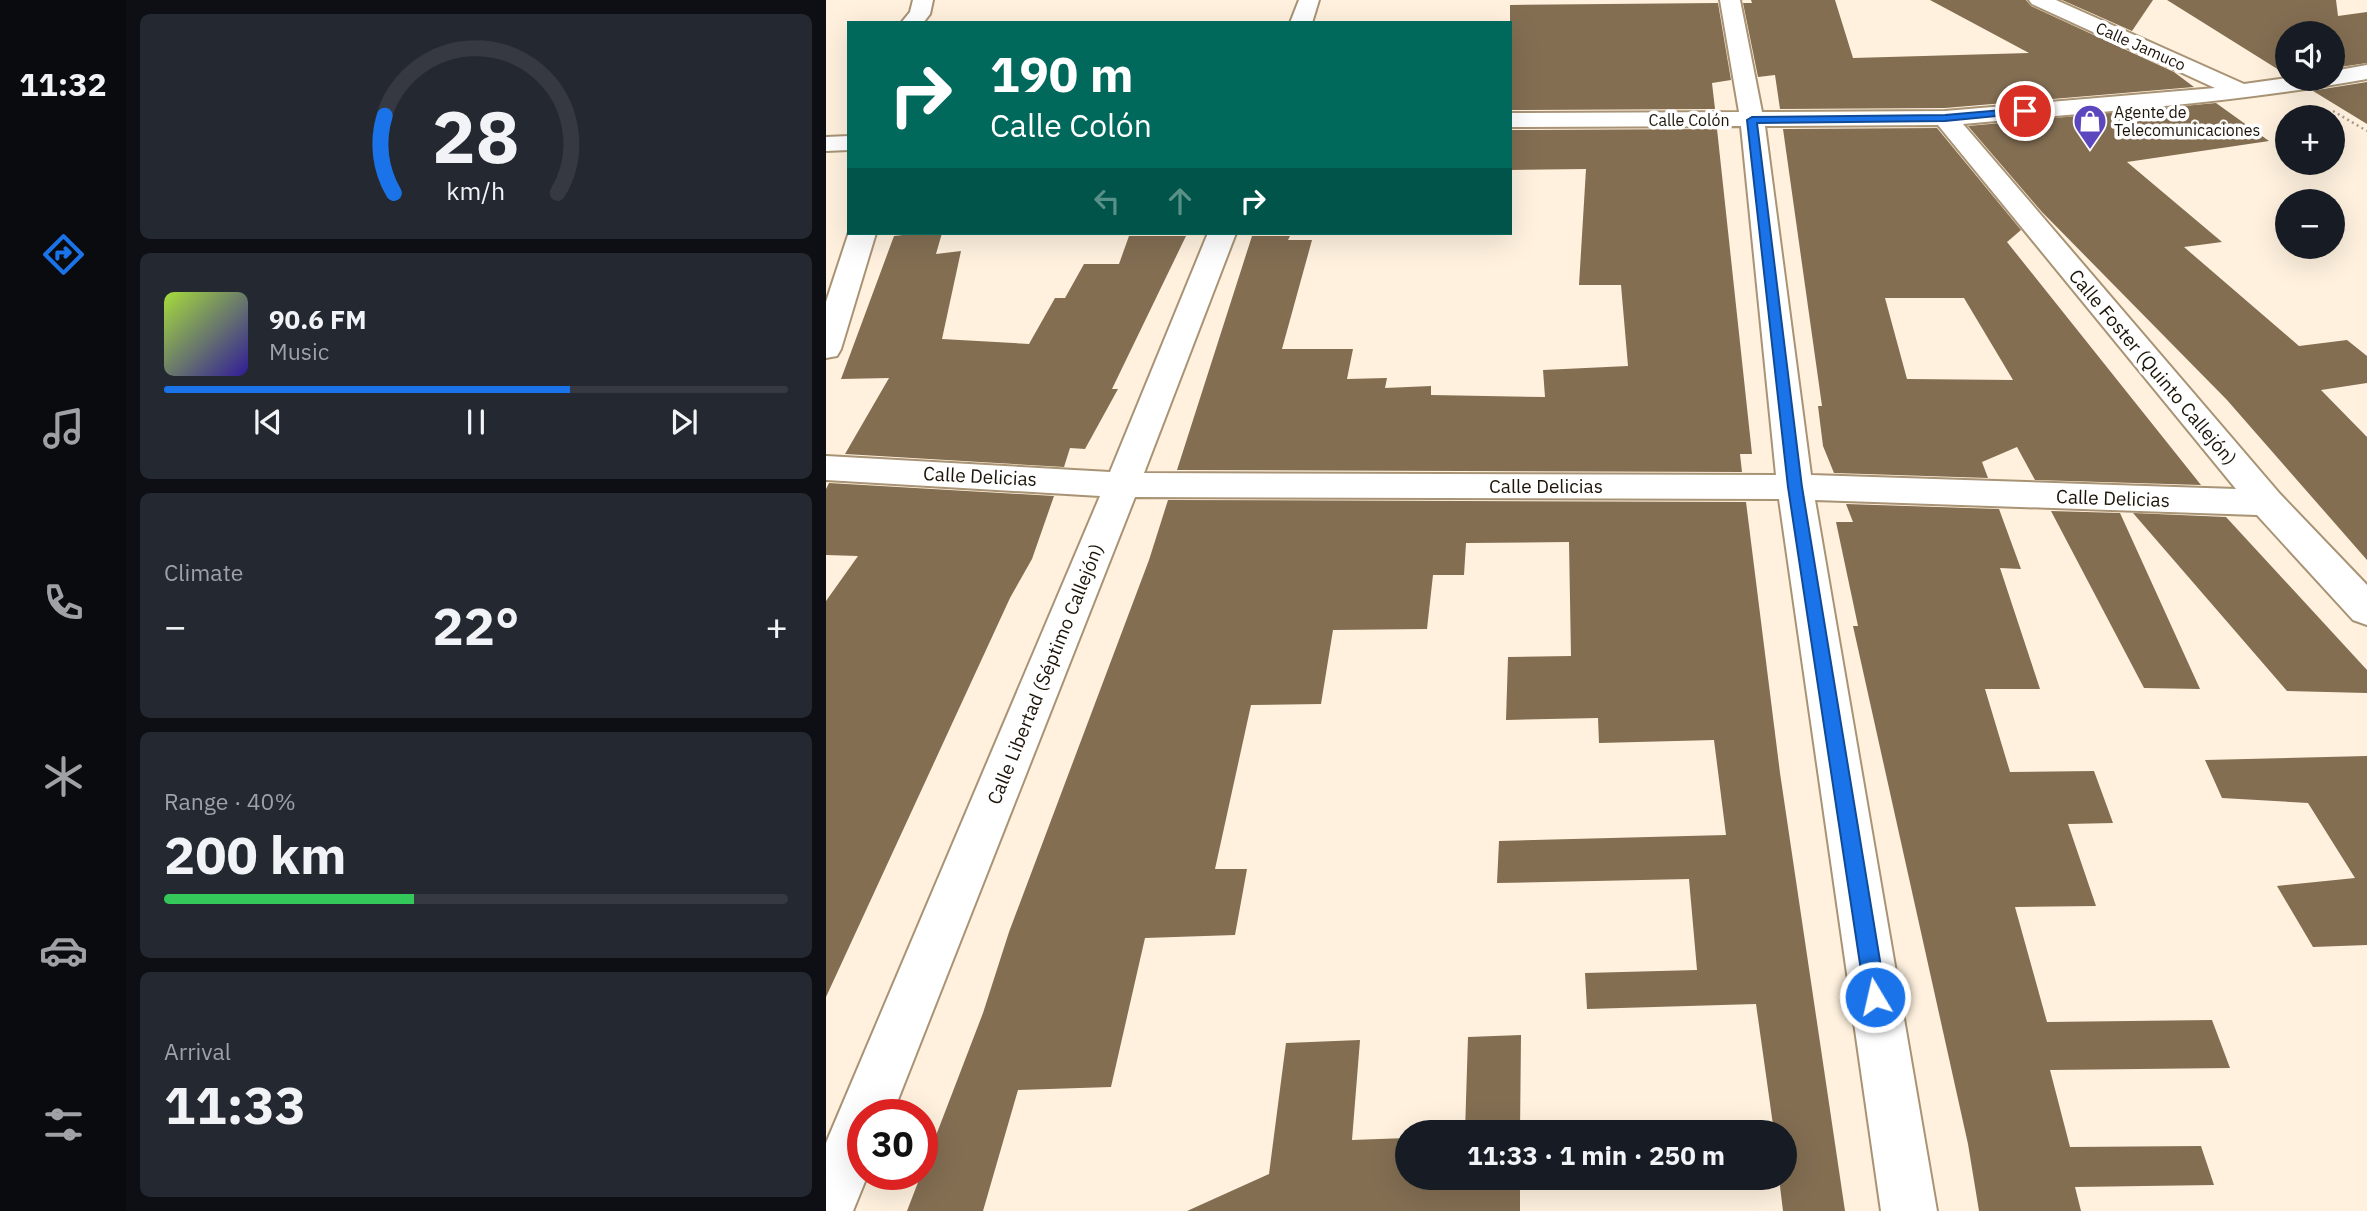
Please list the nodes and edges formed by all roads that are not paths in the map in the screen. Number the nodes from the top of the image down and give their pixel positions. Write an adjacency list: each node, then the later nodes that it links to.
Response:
1 (923, 0): 5 (street)
2 (1309, 0): 6 (street)
3 (1730, 0): 13 (street)
4 (2039, 0): 10 (street, Calle Jamuco)
5 (913, 21)
6 (1302, 21)
7 (2367, 72): 8 (street)
8 (2345, 76)
9 (2275, 86): 10 (street, Calle Colón)
10 (2243, 91): 11 (street, Calle Colón)
11 (1945, 118): 13 (street, Calle Colón); 22 (street, Calle Foster (Quinto Callejón))
12 (1512, 120): 13 (street, Calle Colón)
13 (1752, 120): 21 (street)
14 (847, 142): 15 (street)
15 (826, 144)
16 (861, 235): 18 (street)
17 (1221, 235): 20 (street, Calle Libertad (Séptimo Callejón))
18 (826, 349)
19 (826, 468): 20 (street, Calle Delicias)
20 (1122, 485): 21 (street, Calle Delicias); 24 (street, Calle Libertad (Séptimo Callejón))
21 (1795, 487): 22 (street, Calle Delicias); 27 (street)
22 (2267, 503): 23 (street, Calle Foster (Quinto Callejón))
23 (2367, 610)
24 (871, 1099)
25 (847, 1158): 26 (street, Calle Libertad (Séptimo Callejón))
26 (826, 1209)
27 (1909, 1211)

